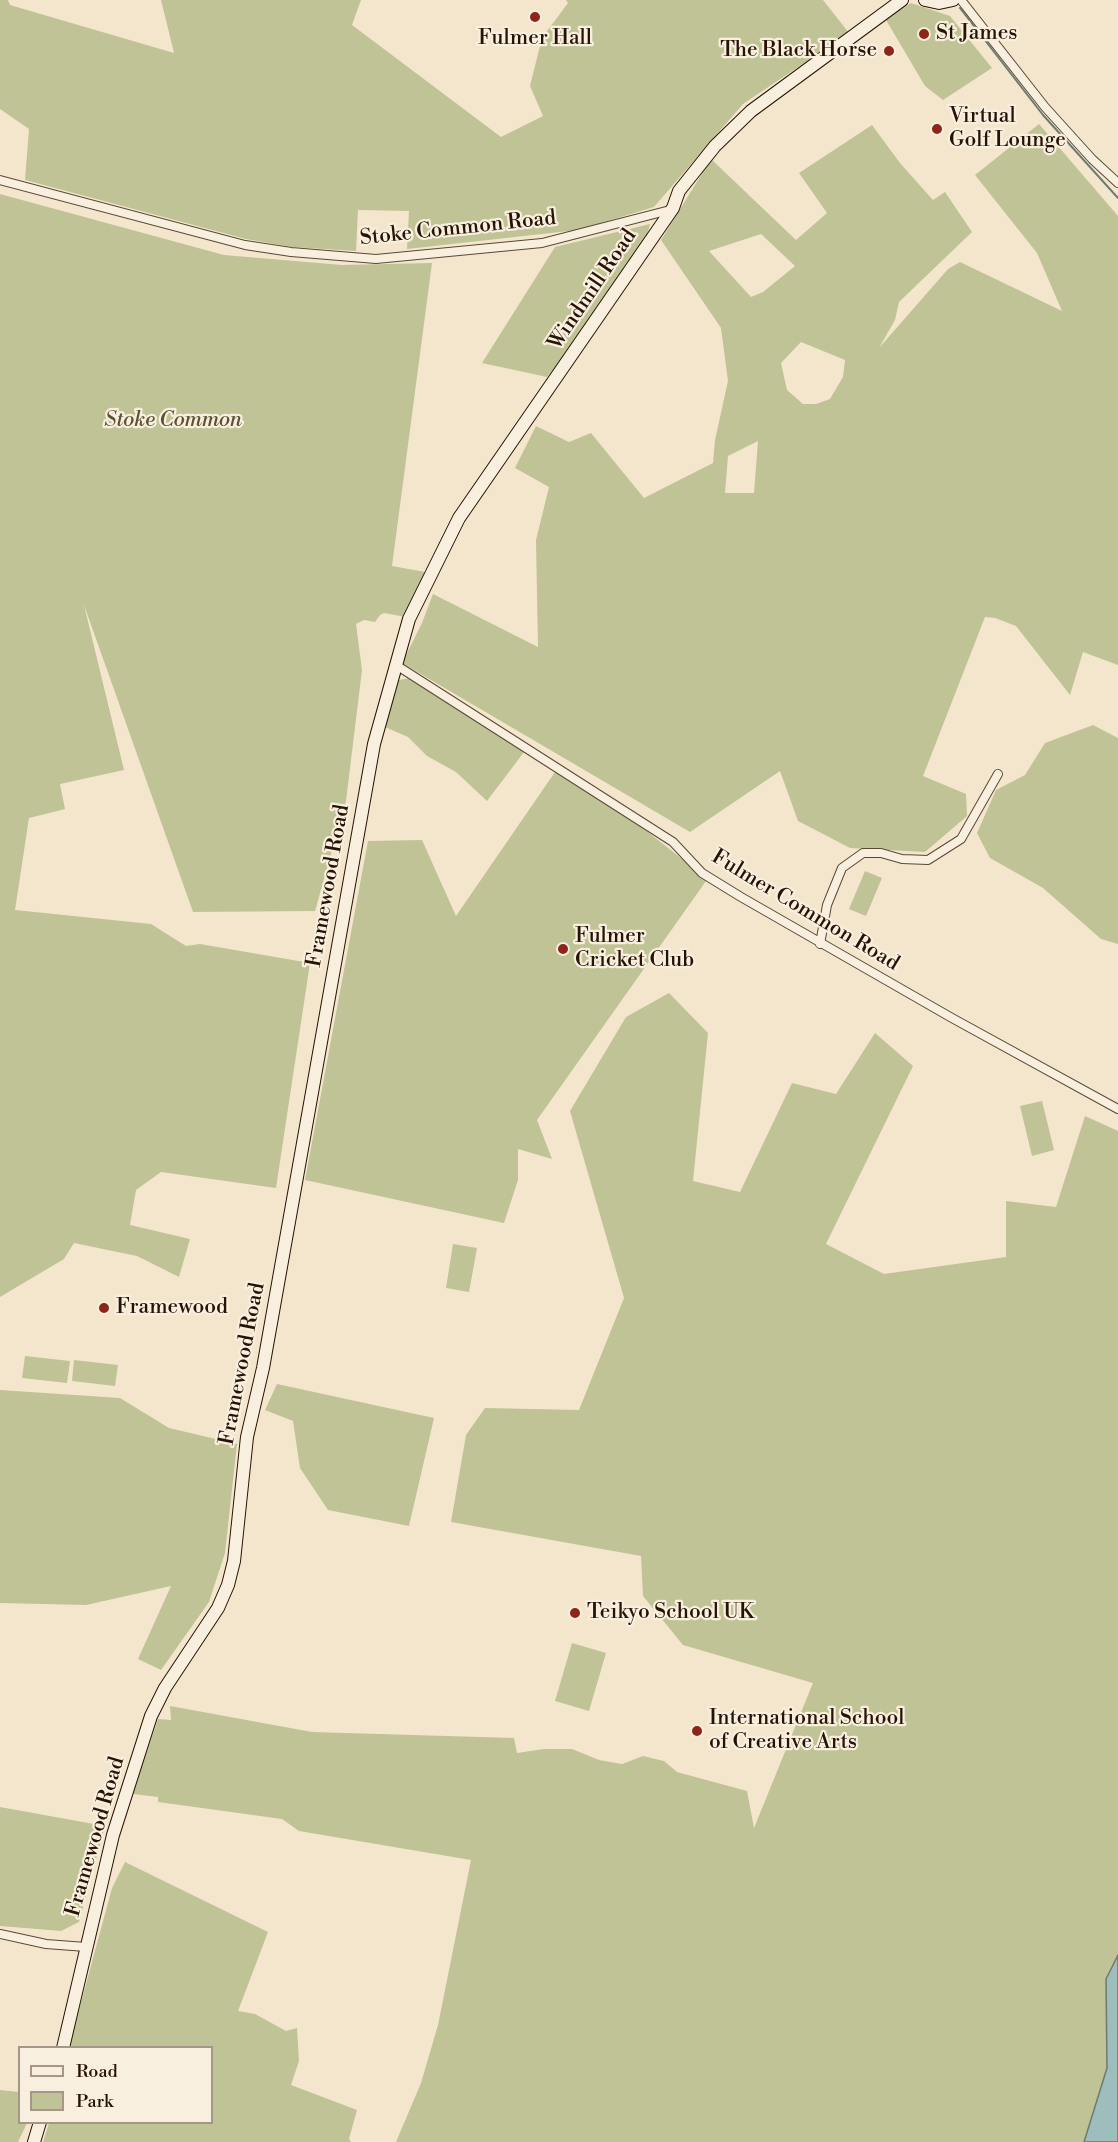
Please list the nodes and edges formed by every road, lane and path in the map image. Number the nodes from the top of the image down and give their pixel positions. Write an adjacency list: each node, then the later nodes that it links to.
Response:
1 (900, 0): 7 (street, Windmill Road)
2 (925, 0): 3 (street)
3 (953, 0)
4 (961, 0): 6 (street)
5 (0, 180): 7 (street, Stoke Common Road)
6 (1118, 183)
7 (673, 208): 8 (street, Windmill Road)
8 (396, 665): 10 (street, Fulmer Common Road); 13 (street, Framewood Road)
9 (998, 774): 10 (street)
10 (820, 944): 11 (street, Fulmer Common Road)
11 (1118, 1109)
12 (0, 1934): 13 (street)
13 (86, 1947): 14 (street, Framewood Road)
14 (63, 2046)
15 (39, 2124): 16 (street)
16 (34, 2142)

